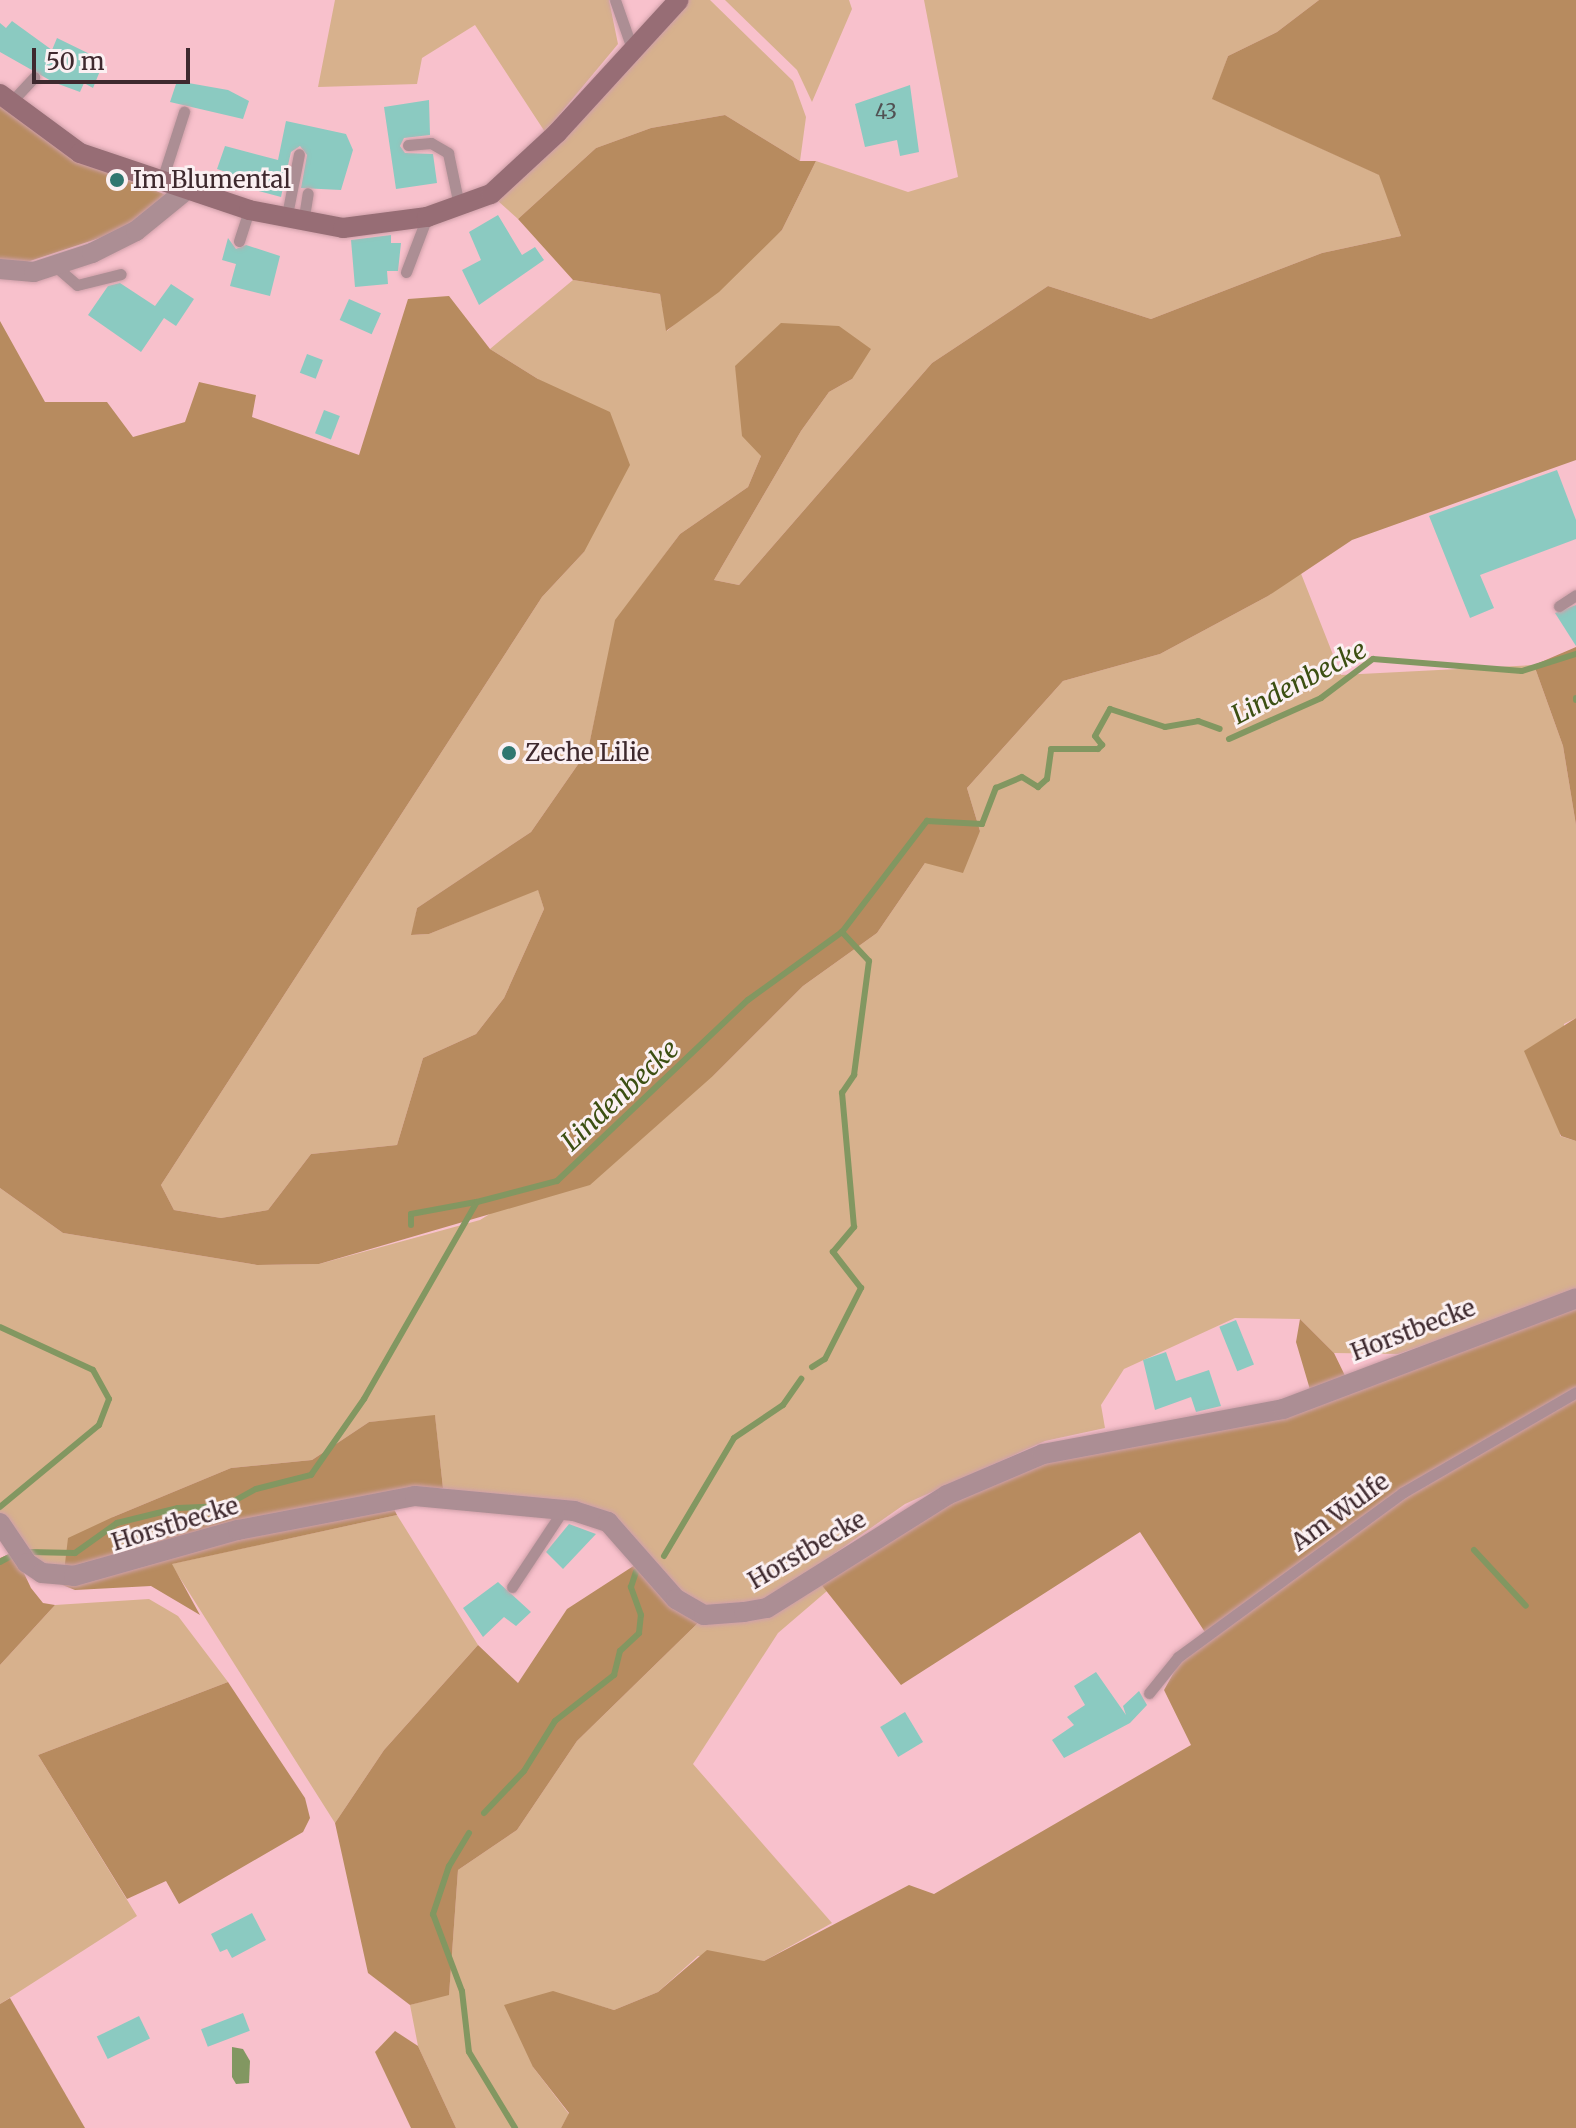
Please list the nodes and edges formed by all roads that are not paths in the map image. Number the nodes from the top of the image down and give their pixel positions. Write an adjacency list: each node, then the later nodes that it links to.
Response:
1 (615, 0): 3 (lane)
2 (679, 0): 3 (street)
3 (633, 51): 12 (street)
4 (34, 77): 5 (lane)
5 (5, 98): 9 (street)
6 (184, 112): 9 (lane)
7 (408, 145): 12 (lane)
8 (299, 154): 15 (lane)
9 (161, 183): 10 (street)
10 (185, 191): 13 (street); 17 (street)
11 (308, 193): 15 (lane)
12 (459, 205): 14 (street)
13 (249, 210): 15 (street); 16 (lane)
14 (427, 217): 15 (street); 19 (lane)
15 (294, 222)
16 (239, 241)
17 (54, 265): 18 (street); 20 (lane)
18 (0, 269)
19 (406, 272)
20 (121, 274)
21 (1576, 595): 22 (lane)
22 (1559, 606)
23 (1576, 1298): 25 (street, Horstbecke)
24 (1576, 1392): 28 (lane, Am Wulfe)
25 (563, 1510): 26 (street, Horstbecke); 27 (lane)
26 (0, 1523)
27 (512, 1587)
28 (1149, 1693)

